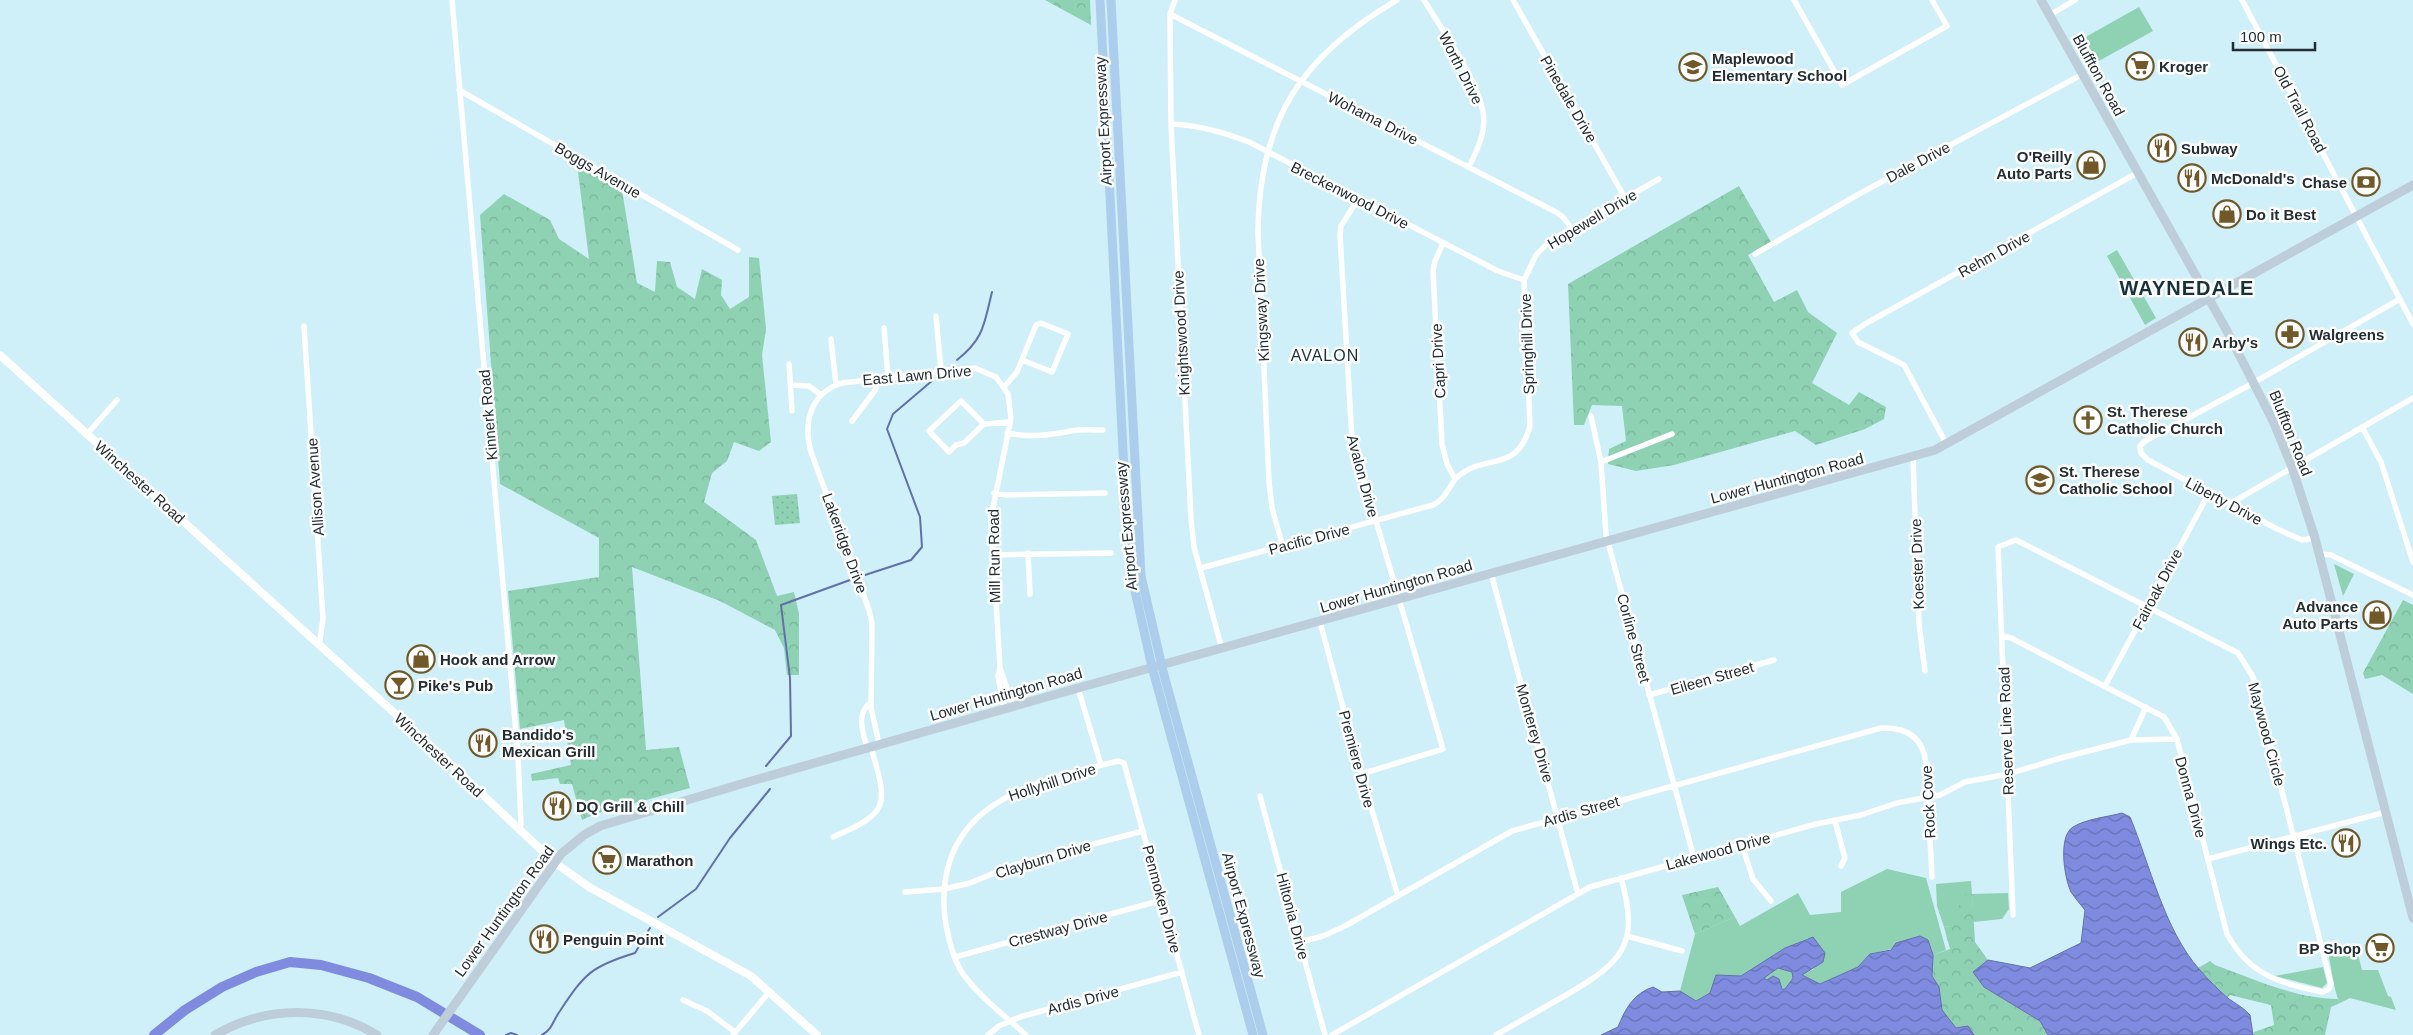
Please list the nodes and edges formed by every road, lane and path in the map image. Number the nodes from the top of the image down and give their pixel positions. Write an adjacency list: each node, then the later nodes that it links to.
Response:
1 (452, 0): 17 (street, Kinnerk Road)
2 (1100, 0): 97 (main road, Airport Expressway)
3 (1111, 0): 95 (main road, Airport Expressway)
4 (1174, 0): 13 (street, Knightswood Drive)
5 (1397, 0): 16 (street, Kingsway Drive)
6 (1424, 0): 20 (street, Worth Drive)
7 (1513, 0): 24 (street, Pinedale Drive)
8 (1794, 0): 9 (street)
9 (1932, 0)
10 (2041, 0): 14 (main road, Bluffton Road)
11 (2075, 0): 14 (street)
12 (2242, 0): 26 (street, Old Trail Road)
13 (1170, 14): 16 (street, Wohama Drive); 18 (street, Knightswood Drive)
14 (2050, 15): 15 (main road, Bluffton Road)
15 (2083, 74): 21 (main road, Bluffton Road); 30 (street, Dale Drive)
16 (1301, 80): 19 (street, Kingsway Drive); 20 (street, Wohama Drive)
17 (459, 90): 29 (street, Boggs Avenue); 119 (street, Kinnerk Road)
18 (1171, 124): 19 (street, Breckenwood Drive); 84 (street, Knightswood Drive)
19 (1266, 152): 25 (street, Breckenwood Drive); 77 (street, Kingsway Drive)
20 (1469, 167): 27 (street, Wohama Drive)
21 (2139, 172): 33 (main road, Bluffton Road); 65 (street, Rehm Drive)
22 (1659, 179): 24 (street, Hopewell Drive)
23 (2413, 185): 26 (main road, Lower Huntington Road)
24 (1625, 198): 27 (street, Hopewell Drive)
25 (1358, 199): 28 (street, Breckenwood Drive); 74 (street, Avalon Drive)
26 (2355, 216): 33 (main road, Lower Huntington Road); 34 (street, Old Trail Road)
27 (1571, 228): 31 (street, Hopewell Drive)
28 (1443, 243): 32 (street, Breckenwood Drive); 69 (street, Capri Drive)
29 (738, 250)
30 (1755, 254)
31 (1531, 265): 32 (street, Springhill Drive)
32 (1524, 280): 59 (street, Springhill Drive)
33 (2209, 298): 47 (main road, Bluffton Road); 65 (main road, Lower Huntington Road)
34 (2400, 299): 35 (street, Old Trail Road); 47 (street)
35 (2410, 311): 37 (street, Old Trail Road)
36 (936, 316): 44 (street)
37 (2413, 324)
38 (304, 326): 92 (street, Allison Avenue)
39 (884, 328): 45 (street)
40 (831, 339): 48 (street)
41 (0, 355): 63 (street, Winchester Road)
42 (1022, 360): 42 (street); 50 (street)
43 (789, 364): 49 (street)
44 (941, 370): 45 (street, East Lawn Drive); 50 (street, East Lawn Drive)
45 (888, 377): 46 (street, East Lawn Drive)
46 (875, 378): 48 (street, East Lawn Drive); 56 (street)
47 (2254, 382): 68 (main road, Bluffton Road); 72 (street, Liberty Drive)
48 (836, 384): 51 (street, East Lawn Drive)
49 (791, 385): 51 (street); 54 (street)
50 (1004, 387): 57 (street, Mill Run Road)
51 (823, 393): 102 (street, Lakeridge Drive)
52 (2413, 398): 60 (street)
53 (117, 400): 63 (street)
54 (792, 411)
55 (1591, 416): 67 (street, Corline Street)
56 (852, 421)
57 (1010, 422): 58 (street); 62 (street, Mill Run Road)
58 (984, 424): 58 (street)
59 (1530, 426): 69 (street, Pacific Drive)
60 (2362, 427): 68 (street); 83 (street)
61 (1103, 430): 62 (street)
62 (1007, 433): 71 (street, Mill Run Road)
63 (87, 434): 92 (street, Winchester Road)
64 (1672, 434): 67 (street)
65 (1947, 445): 66 (main road, Lower Huntington Road)
66 (1913, 458): 76 (main road, Lower Huntington Road); 98 (street, Koester Drive)
67 (1601, 462): 76 (street, Corline Street)
68 (2292, 467): 73 (street); 75 (main road, Bluffton Road)
69 (1455, 478): 74 (street, Pacific Drive)
70 (1105, 492): 71 (street)
71 (994, 493): 82 (street, Mill Run Road)
72 (2209, 493): 73 (street, Liberty Drive); 89 (street, Fairoak Drive)
73 (2231, 503): 75 (street, Liberty Drive)
74 (1375, 521): 77 (street, Pacific Drive); 88 (street, Avalon Drive)
75 (2315, 538): 81 (main road, Bluffton Road)
76 (1608, 542): 85 (main road, Lower Huntington Road); 101 (street, Corline Street)
77 (1283, 546): 84 (street, Pacific Drive)
78 (1998, 546): 89 (street, Maywood Circle); 91 (street, Reserve Line Road)
79 (1028, 553): 80 (street); 82 (street); 86 (street)
80 (1111, 553)
81 (2320, 554): 87 (street); 116 (main road, Bluffton Road)
82 (993, 555): 96 (street, Mill Run Road)
83 (2413, 562)
84 (1201, 568): 93 (street, Knightswood Drive)
85 (1491, 573): 88 (main road, Lower Huntington Road); 117 (street, Monterey Drive)
86 (1030, 594)
87 (2413, 595)
88 (1398, 599): 90 (main road, Lower Huntington Road); 111 (street, Avalon Drive)
89 (2147, 607): 99 (street, Fairoak Drive); 122 (street, Maywood Circle)
90 (1320, 622): 93 (main road, Lower Huntington Road); 111 (street, Premiere Drive)
91 (2003, 636): 99 (street, Donna Drive); 112 (street, Reserve Line Road)
92 (319, 646): 119 (street, Winchester Road)
93 (1222, 649): 95 (main road, Lower Huntington Road)
94 (1774, 660): 101 (street, Eileen Street)
95 (1162, 665): 97 (main road, Lower Huntington Road); 156 (main road, Airport Expressway)
96 (1000, 668): 104 (street, Mill Run Road); 104 (street, Mill Run Road)
97 (1152, 668): 100 (main road, Lower Huntington Road); 155 (main road, Airport Expressway)
98 (1925, 671)
99 (2105, 686): 103 (street, Donna Drive)
100 (1078, 688): 104 (main road, Lower Huntington Road); 110 (street)
101 (1649, 695): 113 (street, Corline Street)
102 (871, 702): 108 (street, Lakeridge Drive); 108 (street, Lakeridge Drive)
103 (2146, 707): 106 (street, Donna Drive); 107 (street)
104 (1009, 708): 108 (main road, Lower Huntington Road)
105 (1881, 728): 113 (street, Ardis Street); 115 (street, Rock Cove)
106 (2177, 739): 107 (street, Lakewood Drive); 125 (street, Donna Drive)
107 (2132, 740): 112 (street, Lakewood Drive)
108 (873, 746): 121 (street); 126 (main road, Lower Huntington Road)
109 (1124, 763): 110 (street, Hollyhill Drive); 120 (street, Penmoken Drive)
110 (1101, 766): 130 (street, Hollyhill Drive)
111 (1361, 774): 133 (street, Premiere Drive)
112 (2008, 774): 115 (street, Lakewood Drive); 136 (street, Reserve Line Road)
113 (1674, 786): 117 (street, Ardis Street); 124 (street, Corline Street)
114 (1260, 796): 139 (street, Hiltonia Drive)
115 (1928, 797): 118 (street, Lakewood Drive); 128 (street, Rock Cove)
116 (2386, 812): 122 (street); 137 (main road, Bluffton Road)
117 (1559, 817): 132 (street, Monterey Drive); 133 (street, Ardis Street)
118 (1835, 821): 123 (street, Lakewood Drive); 127 (street)
119 (519, 831): 126 (street, Winchester Road)
120 (1143, 831): 130 (street, Clayburn Drive); 134 (street, Penmoken Drive)
121 (832, 837)
122 (2294, 837): 125 (street); 143 (street, Maywood Circle)
123 (1742, 845): 124 (street, Lakewood Drive); 135 (street)
124 (1694, 858): 129 (street, Lakewood Drive)
125 (2208, 859): 143 (street, Donna Drive)
126 (554, 862): 144 (street, Winchester Road); 150 (main road, Lower Huntington Road)
127 (1841, 866)
128 (1932, 877)
129 (1620, 878): 132 (street, Lakewood Drive); 138 (street)
130 (944, 889): 131 (street, Clayburn Drive); 141 (street, Hollyhill Drive)
131 (905, 892)
132 (1578, 894): 158 (street, Lakewood Drive)
133 (1398, 896): 139 (street, Ardis Street)
134 (1162, 900): 141 (street, Crestway Drive); 142 (street, Penmoken Drive)
135 (1771, 901)
136 (2013, 915)
137 (2413, 918)
138 (1627, 936): 140 (street); 159 (street)
139 (1300, 942): 157 (street, Hiltonia Drive)
140 (1682, 951)
141 (955, 957): 146 (street, Hollyhill Drive)
142 (1182, 972): 146 (street, Ardis Drive); 154 (street, Penmoken Drive)
143 (2329, 989)
144 (770, 991): 147 (street); 151 (street, Winchester Road)
145 (683, 1000): 147 (street)
146 (1012, 1021): 152 (street, Ardis Drive); 153 (street, Hollyhill Drive)
147 (734, 1034)
148 (215, 1035): 149 (main road)
149 (376, 1035)
150 (433, 1035)
151 (817, 1035)
152 (988, 1035)
153 (1026, 1035)
154 (1199, 1035)
155 (1253, 1035)
156 (1263, 1035)
157 (1325, 1035)
158 (1332, 1035)
159 (1496, 1035)

